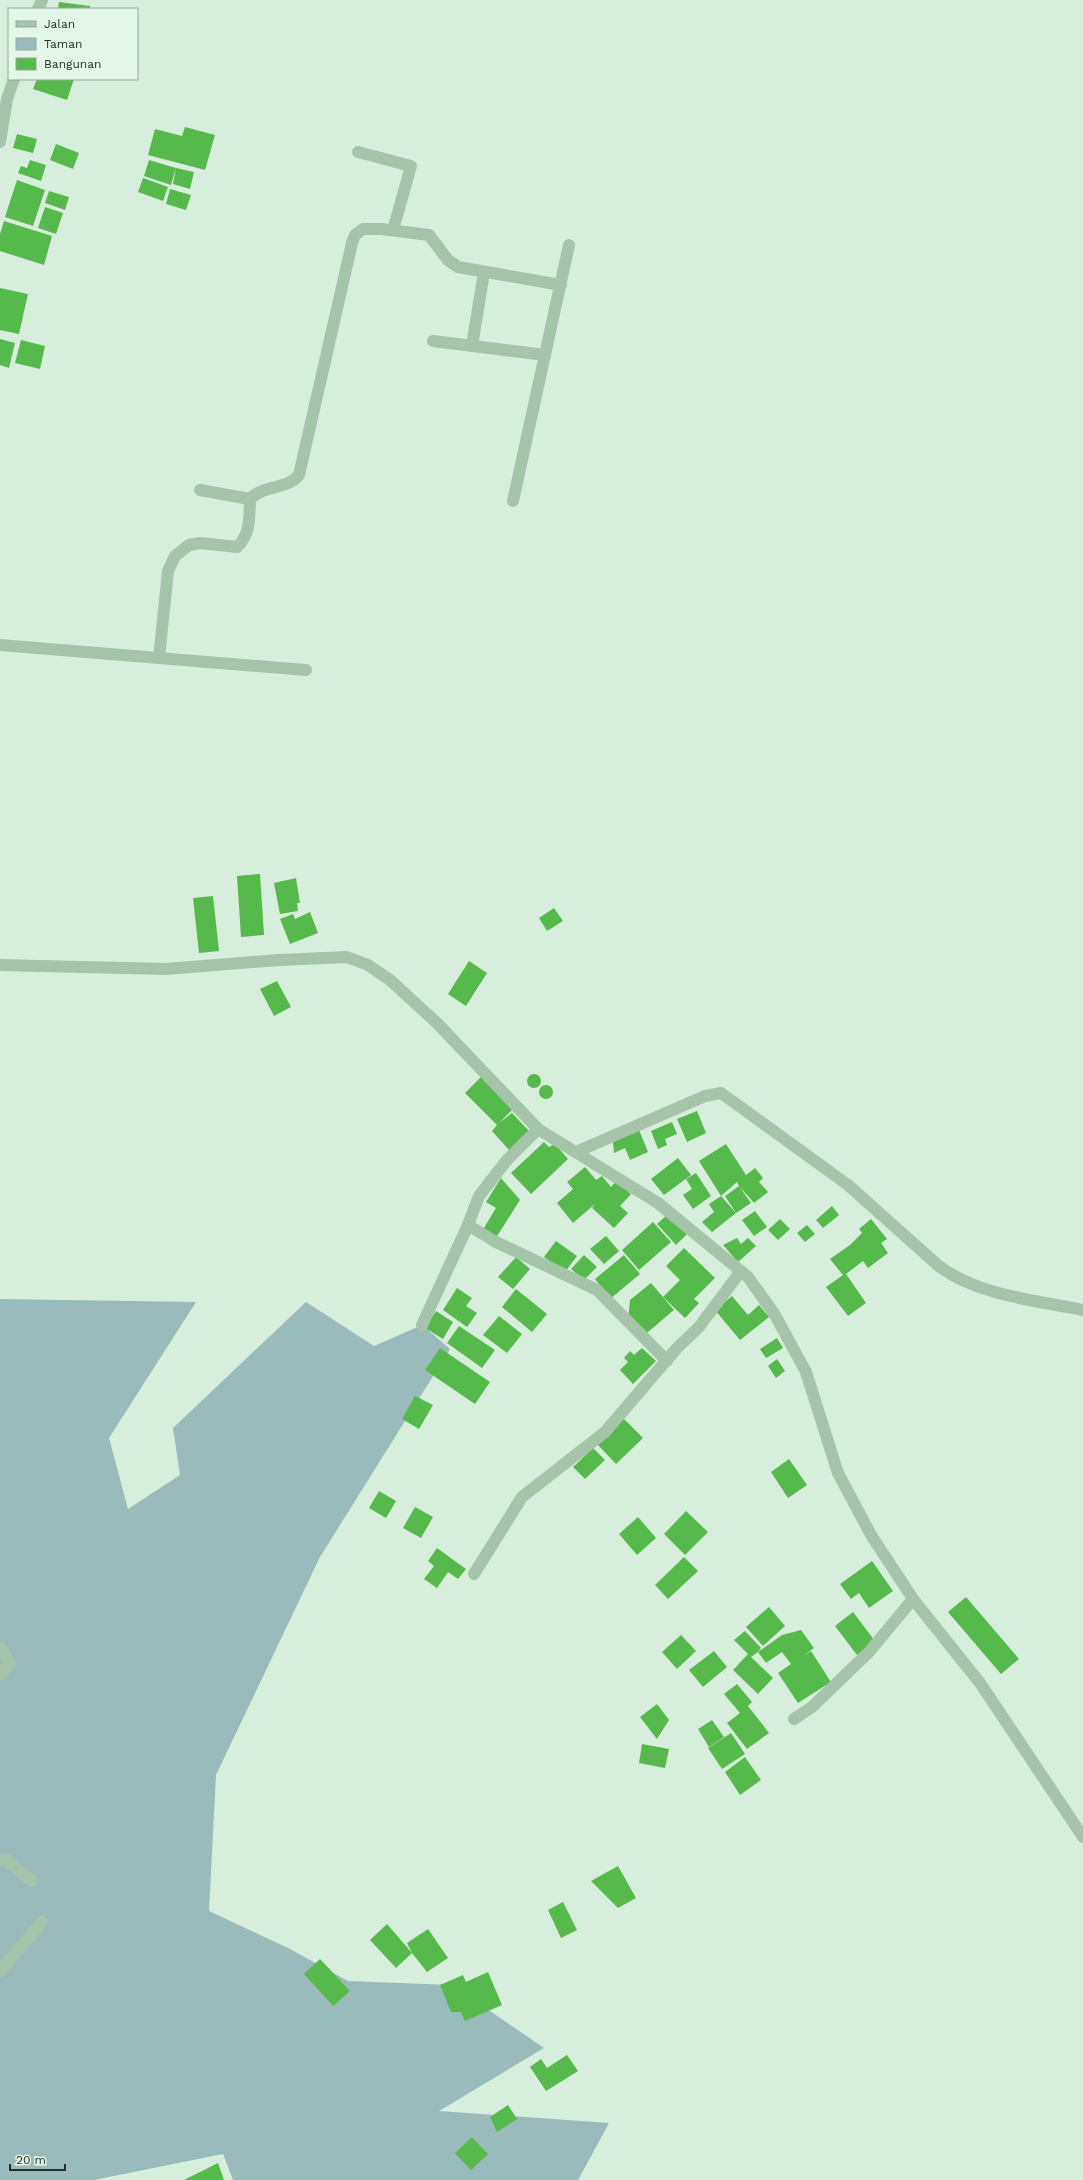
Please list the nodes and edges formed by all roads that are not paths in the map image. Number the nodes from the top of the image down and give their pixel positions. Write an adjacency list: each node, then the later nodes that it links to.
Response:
1 (14, 80): 2 (street)
2 (0, 142)
3 (358, 152): 4 (street)
4 (393, 230): 6 (street); 12 (street)
5 (569, 245): 7 (street)
6 (484, 272): 7 (street); 9 (street)
7 (561, 285): 10 (street)
8 (433, 341): 9 (street)
9 (472, 346): 10 (street)
10 (545, 355): 13 (street)
11 (200, 490): 12 (street)
12 (250, 499): 15 (street)
13 (513, 501)
14 (0, 644): 15 (street)
15 (159, 658): 16 (street)
16 (306, 670)
17 (0, 965): 18 (street)
18 (538, 1129): 19 (street); 20 (street)
19 (576, 1152): 21 (street); 22 (street)
20 (468, 1225): 23 (street); 24 (street)
21 (741, 1271): 24 (street); 26 (street)
22 (1083, 1310)
23 (422, 1325)
24 (666, 1361): 25 (street)
25 (474, 1574)
26 (913, 1599): 29 (street); 30 (street)
27 (0, 1647): 28 (street)
28 (0, 1675)
29 (794, 1719)
30 (1083, 1837)
31 (0, 1860): 32 (street)
32 (32, 1881)
33 (42, 1922): 34 (street)
34 (0, 1971)

